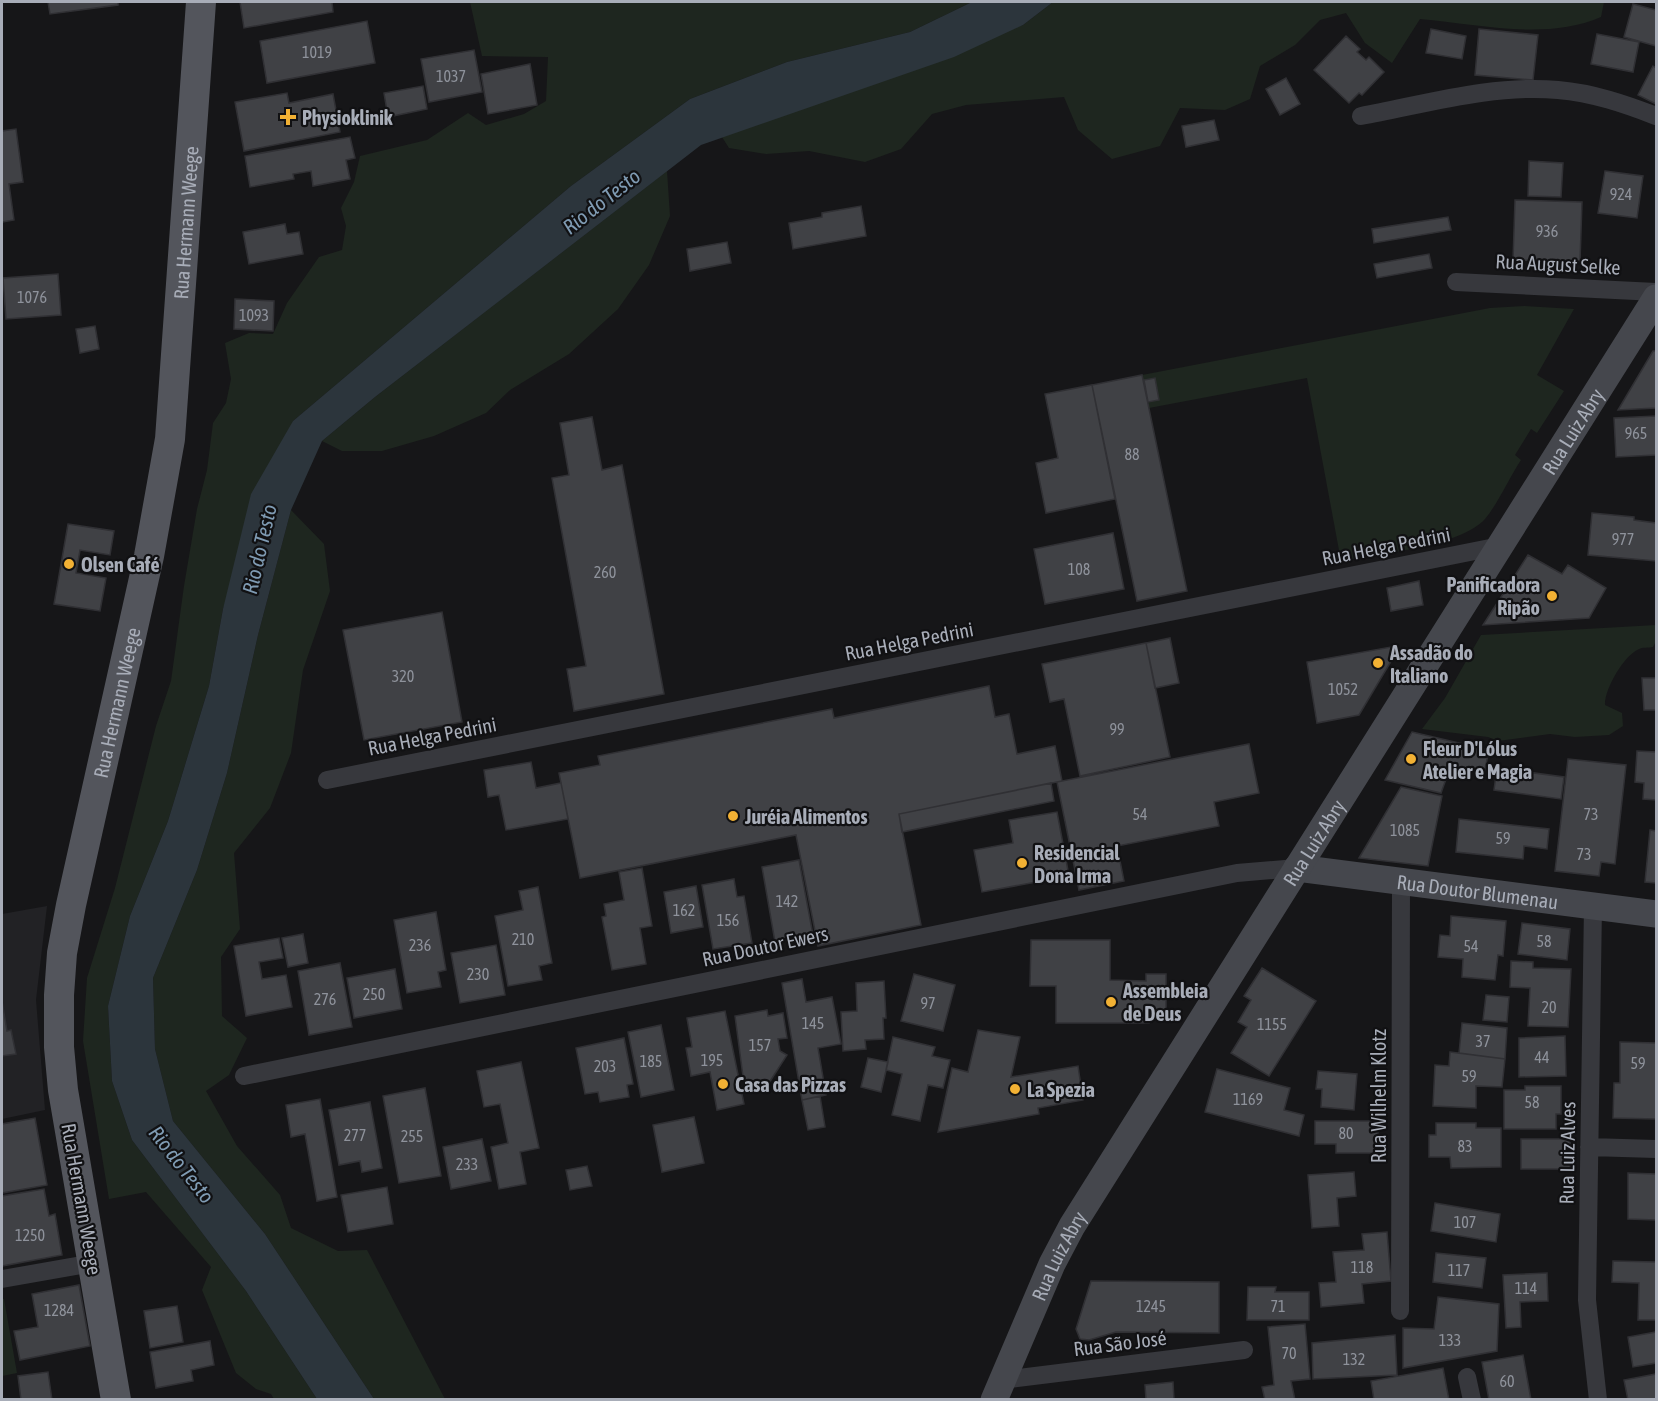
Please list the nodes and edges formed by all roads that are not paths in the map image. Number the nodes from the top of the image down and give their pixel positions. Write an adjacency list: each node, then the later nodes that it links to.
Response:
1 (201, 2): 16 (main road, Rua Hermann Weege)
2 (1361, 116): 3 (street)
3 (1656, 116)
4 (1456, 282): 5 (street, Rua August Selke)
5 (1656, 292)
6 (1656, 298): 7 (main road, Rua Luiz Abry)
7 (1500, 546): 8 (street, Rua Helga Pedrini); 9 (main road, Rua Luiz Abry)
8 (327, 780)
9 (1297, 868): 10 (main road, Rua Doutor Blumenau); 13 (street, Rua Doutor Ewers); 21 (main road, Rua Luiz Abry)
10 (1401, 882): 11 (main road, Rua Doutor Blumenau); 18 (street, Rua Wilhelm Klotz)
11 (1593, 906): 12 (main road, Rua Doutor Blumenau); 14 (street, Rua Luiz Alves)
12 (1656, 914)
13 (244, 1076)
14 (1589, 1147): 15 (street); 24 (street, Rua Luiz Alves)
15 (1656, 1149)
16 (93, 1263): 17 (street); 22 (main road, Rua Hermann Weege)
17 (2, 1279)
18 (1400, 1311)
19 (1244, 1350): 21 (street, Rua São José)
20 (1467, 1377): 23 (street)
21 (998, 1390)
22 (117, 1400)
23 (1472, 1400)
24 (1598, 1400)

